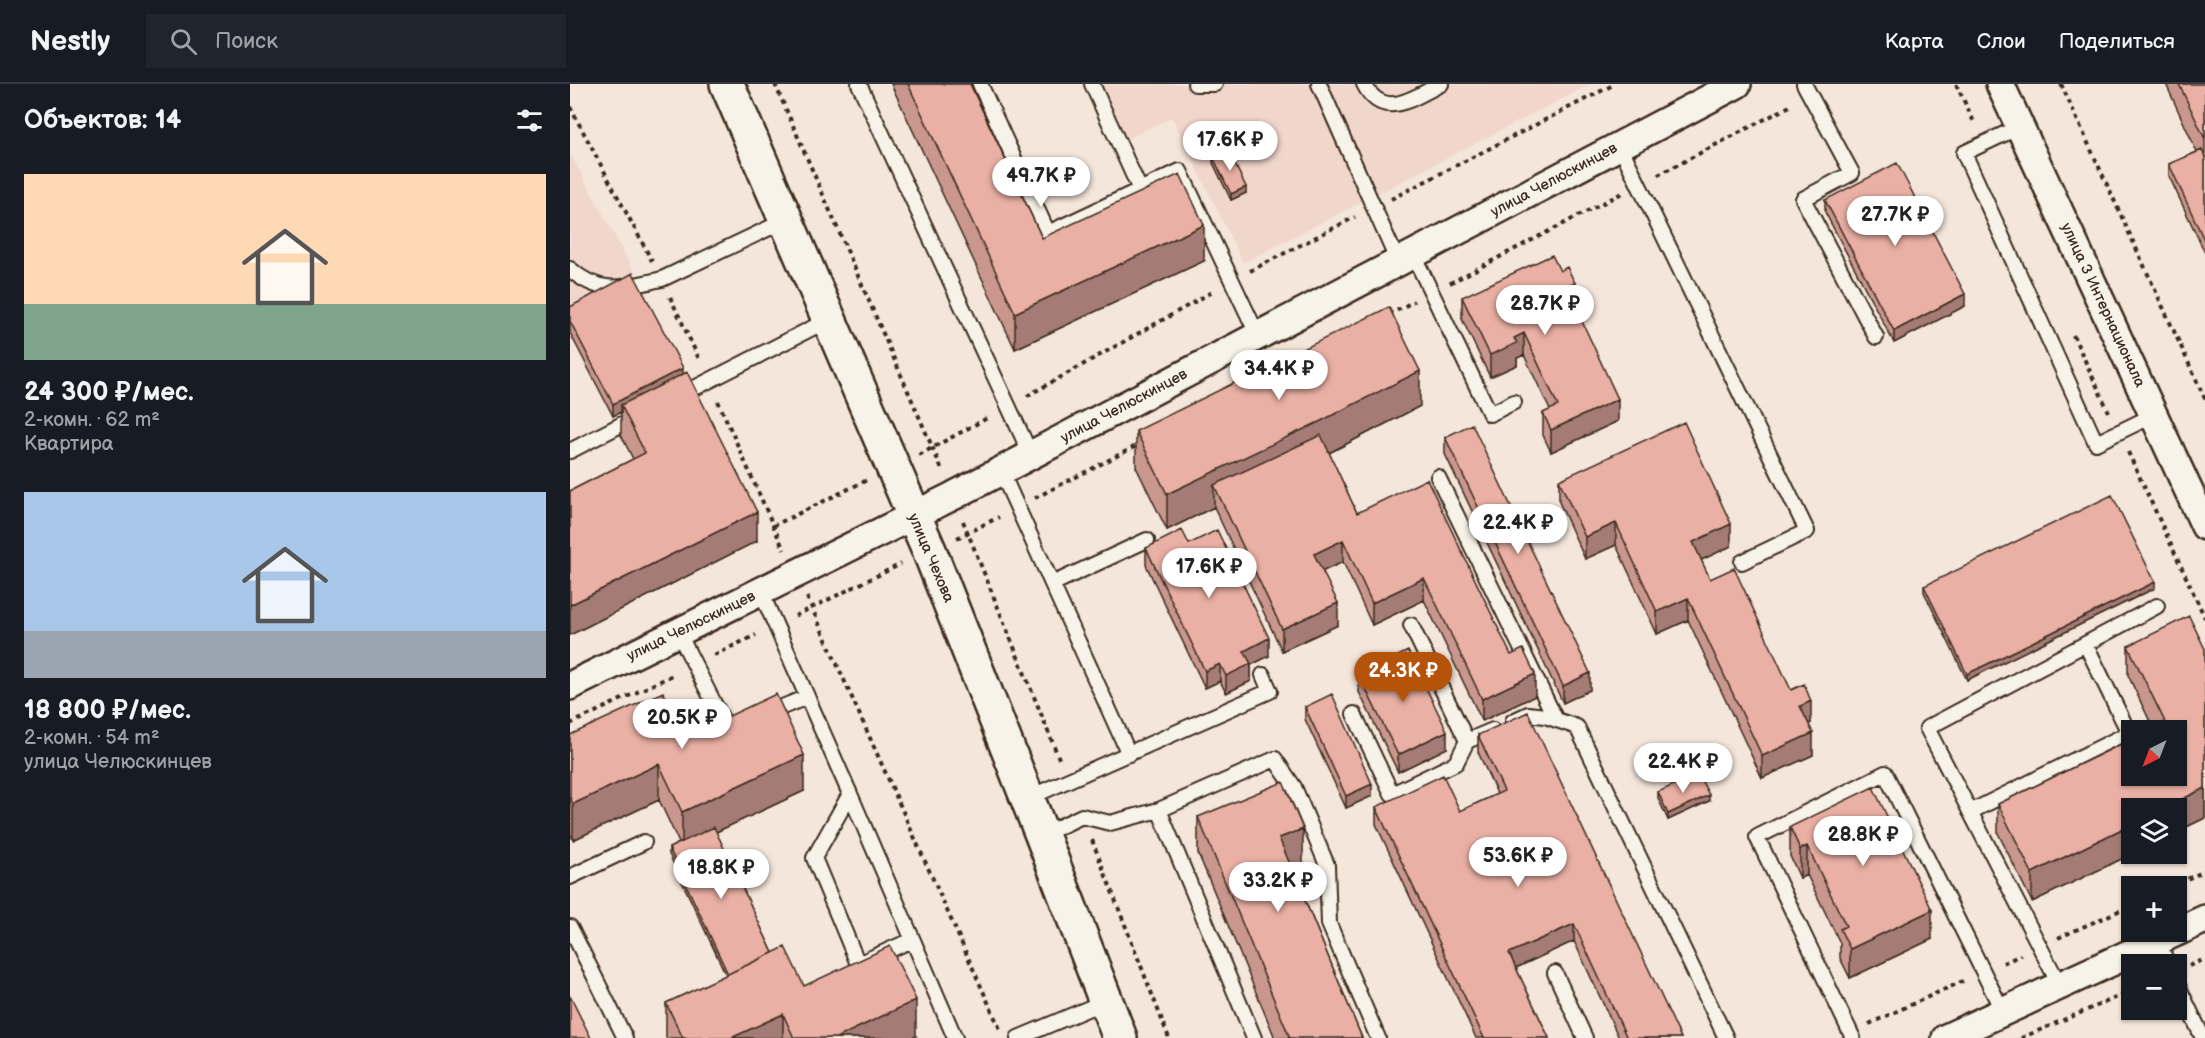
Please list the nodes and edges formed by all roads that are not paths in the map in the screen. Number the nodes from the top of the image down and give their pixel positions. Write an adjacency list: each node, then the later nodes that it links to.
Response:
1 (727, 84): 16 (street, улица Чехова)
2 (859, 84): 27 (lane)
3 (980, 84): 15 (lane)
4 (1092, 84): 15 (lane)
5 (1195, 84): 6 (lane)
6 (1215, 84)
7 (1319, 84): 17 (lane)
8 (1365, 84): 9 (lane)
9 (1441, 84)
10 (1737, 84): 14 (street, улица Челюскинцев)
11 (2001, 84): 13 (street, улица 3 Интернационала)
12 (1807, 90): 21 (lane)
13 (2020, 126): 25 (street, улица 3 Интернационала); 25 (lane)
14 (1620, 146): 17 (street, улица Челюскинцев); 33 (lane)
15 (1140, 190): 20 (lane)
16 (786, 220): 18 (lane); 19 (street, улица Чехова)
17 (1405, 258): 20 (street, улица Челюскинцев); 23 (lane)
18 (570, 270)
19 (828, 320): 22 (lane); 30 (street, улица Чехова)
20 (1258, 336): 27 (street, улица Челюскинцев)
21 (1876, 337)
22 (670, 400)
23 (1514, 402)
24 (650, 410): 26 (lane)
25 (2154, 415): 31 (street, улица 3 Интернационала)
26 (570, 451)
27 (1031, 456): 28 (street, улица Челюскинцев)
28 (1001, 471): 30 (street, улица Челюскинцев); 34 (lane)
29 (1438, 477): 44 (lane)
30 (913, 517): 35 (street, улица Челюскинцев); 48 (street, улица Чехова)
31 (2205, 526)
32 (1147, 540): 34 (lane)
33 (1742, 562)
34 (1052, 584): 46 (lane)
35 (760, 591): 38 (street, улица Челюскинцев); 42 (lane)
36 (2157, 606): 39 (lane)
37 (1411, 625): 45 (lane)
38 (678, 632): 41 (street, улица Челюскинцев); 42 (lane)
39 (2086, 645): 50 (lane); 50 (lane)
40 (1263, 675): 46 (lane)
41 (570, 686)
42 (807, 697): 47 (lane)
43 (1354, 714): 45 (lane)
44 (1556, 720): 45 (lane); 71 (lane)
45 (1467, 741)
46 (1129, 754): 48 (lane)
47 (850, 794): 56 (lane); 56 (lane)
48 (1028, 798): 51 (street, улица Чехова)
49 (1159, 810): 51 (lane); 68 (lane); 69 (lane)
50 (1970, 812): 59 (lane)
51 (1042, 834): 60 (street, улица Чехова)
52 (644, 842): 53 (lane)
53 (570, 877)
54 (2204, 922): 57 (street)
55 (570, 927): 64 (lane)
56 (912, 940): 65 (lane)
57 (2163, 953): 59 (street)
58 (1555, 973): 70 (lane)
59 (2060, 986): 62 (street)
60 (1106, 1001): 66 (lane); 67 (street, улица Чехова)
61 (2187, 1005): 73 (lane)
62 (2003, 1012): 63 (street); 72 (lane)
63 (1951, 1037)
64 (625, 1038)
65 (955, 1038)
66 (1018, 1038)
67 (1120, 1038)
68 (1254, 1038)
69 (1378, 1038)
70 (1585, 1038)
71 (1726, 1038)
72 (1853, 1038)
73 (2203, 1038)

